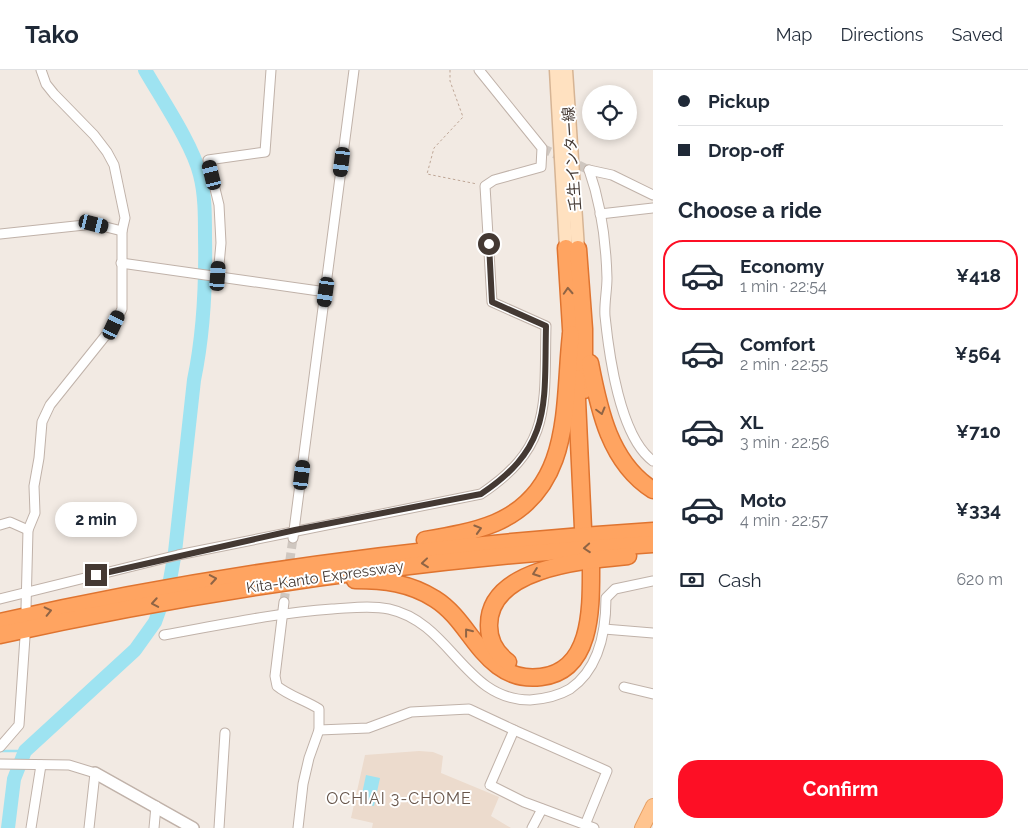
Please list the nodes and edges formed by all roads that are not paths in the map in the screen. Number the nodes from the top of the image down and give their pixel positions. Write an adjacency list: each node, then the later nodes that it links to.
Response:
1 (41, 70): 10 (street)
2 (271, 70): 14 (street)
3 (354, 70): 15 (street)
4 (479, 70): 23 (street)
5 (556, 70): 12 (main road, 壬生インター線)
6 (566, 70): 12 (main road, 壬生インター線)
7 (653, 195): 9 (street)
8 (653, 208): 9 (street)
9 (600, 214): 17 (street)
10 (122, 231): 11 (street); 13 (street)
11 (0, 234)
12 (572, 249): 16 (highway)
13 (121, 263): 14 (street); 21 (street)
14 (215, 276): 15 (street)
15 (326, 292): 23 (street)
16 (577, 331): 18 (highway, one-way to 18); 20 (highway); 26 (highway, one-way to 16)
17 (653, 461)
18 (653, 490)
19 (0, 525): 21 (street)
20 (587, 528)
21 (28, 530): 29 (street)
22 (653, 531): 26 (highway, Kita-Kanto Expressway)
23 (294, 534): 29 (street)
24 (653, 544): 28 (highway, Kita-Kanto Expressway, one-way to 28)
25 (653, 553): 28 (highway, one-way to 28)
26 (241, 575): 28 (highway, Kita-Kanto Expressway, one-way to 26)
27 (653, 581): 36 (street)
28 (185, 591): 31 (highway, Kita-Kanto Expressway)
29 (26, 592): 30 (street); 33 (street)
30 (0, 599)
31 (127, 601): 35 (highway, Kita-Kanto Expressway, one-way to 31); 38 (highway, Kita-Kanto Expressway)
32 (284, 602): 34 (street)
33 (26, 608)
34 (282, 612): 36 (street); 39 (street); 43 (street)
35 (0, 622)
36 (604, 629): 37 (street)
37 (653, 633)
38 (0, 635)
39 (164, 635)
40 (25, 637): 46 (street)
41 (624, 687): 42 (street)
42 (653, 694)
43 (320, 730): 44 (street); 59 (street)
44 (514, 730): 52 (street); 53 (street)
45 (225, 733): 58 (street)
46 (0, 748)
47 (0, 764): 48 (street)
48 (41, 765): 49 (street); 54 (street)
49 (95, 773): 50 (street); 55 (street)
50 (156, 806): 56 (street); 57 (street)
51 (653, 806): 61 (main road)
52 (542, 809): 53 (street); 60 (street)
53 (584, 826)
54 (31, 828)
55 (89, 828)
56 (154, 828)
57 (193, 828)
58 (220, 828)
59 (298, 828)
60 (532, 828)
61 (642, 828)

